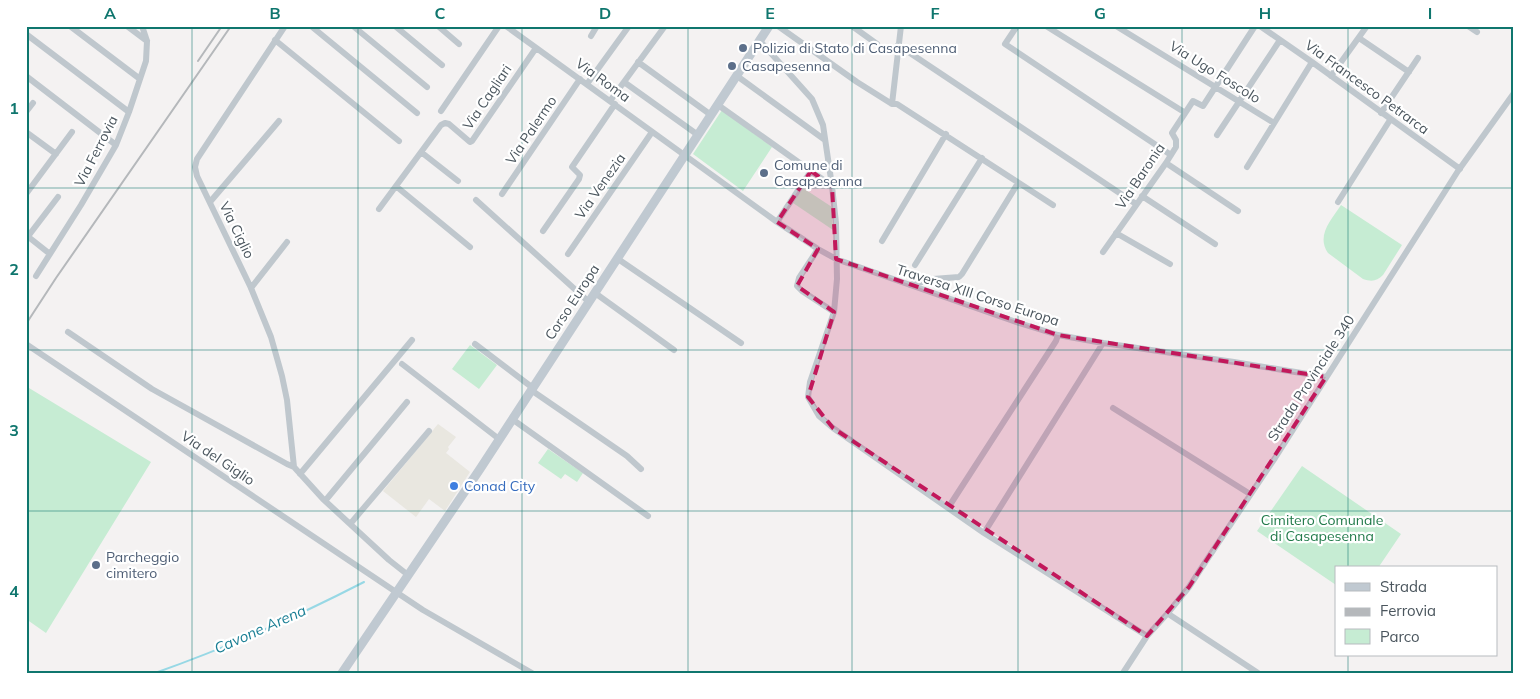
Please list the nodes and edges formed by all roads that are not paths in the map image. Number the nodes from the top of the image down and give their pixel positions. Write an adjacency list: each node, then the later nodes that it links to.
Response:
1 (70, 26): 45 (street)
2 (127, 26): 31 (street)
3 (142, 26): 31 (street, Via Ferrovia)
4 (286, 26): 29 (street, Via Ciglio)
5 (311, 26): 61 (street)
6 (353, 26): 49 (street)
7 (395, 26): 40 (street)
8 (438, 26): 33 (street)
9 (499, 26): 57 (street)
10 (597, 26): 27 (street)
11 (629, 26): 48 (street)
12 (665, 26): 38 (street)
13 (769, 26): 32 (street, Corso Europa)
14 (778, 26): 55 (street)
15 (852, 26): 34 (street)
16 (901, 26): 35 (street)
17 (1017, 26): 78 (street)
18 (1046, 26): 60 (street)
19 (1116, 26): 50 (street, Via Ugo Foscolo)
20 (1255, 26): 50 (street)
21 (1260, 26): 30 (street, Via Francesco Petrarca)
22 (1367, 26): 28 (street)
23 (1468, 26): 25 (street)
24 (508, 27): 36 (street, Via Roma)
25 (1477, 32)
26 (26, 34): 59 (street)
27 (591, 36)
28 (1358, 38): 41 (street); 44 (street)
29 (275, 40): 73 (street); 94 (street, Via Ciglio)
30 (1280, 40): 39 (street, Via Francesco Petrarca); 53 (street)
31 (147, 41): 45 (street, Via Ferrovia)
32 (760, 41): 43 (street, Corso Europa); 74 (street)
33 (459, 44)
34 (877, 44)
35 (898, 45): 55 (street); 96 (street)
36 (536, 48): 46 (street, Via Roma); 76 (street, Via Cagliari)
37 (1418, 58): 41 (street)
38 (638, 62): 47 (street); 63 (street)
39 (1312, 62): 44 (street, Via Francesco Petrarca); 66 (street)
40 (442, 65)
41 (1409, 72): 62 (street)
42 (26, 76): 75 (street)
43 (737, 76): 56 (street, Corso Europa); 74 (street)
44 (1331, 76): 62 (street, Via Francesco Petrarca)
45 (140, 79): 59 (street, Via Ferrovia)
46 (580, 79): 48 (street, Via Roma); 90 (street, Via Palermo)
47 (624, 82): 52 (street); 71 (street)
48 (587, 84): 52 (street, Via Roma)
49 (427, 87)
50 (1215, 87): 53 (street, Via Ugo Foscolo); 60 (street)
51 (1514, 93): 83 (street, Strada Provinciale 340)
52 (612, 102): 69 (street, Via Roma); 101 (street)
53 (1240, 102): 66 (street, Via Ugo Foscolo); 72 (street)
54 (33, 103): 58 (street)
55 (892, 104): 70 (street)
56 (718, 105): 63 (street, Corso Europa); 84 (street)
57 (441, 111)
58 (26, 112)
59 (129, 112): 75 (street, Via Ferrovia)
60 (1184, 112): 78 (street, Via Baronia)
61 (417, 113)
62 (1381, 113): 64 (street, Via Francesco Petrarca)
63 (712, 115): 71 (street, Corso Europa)
64 (1390, 120): 83 (street, Via Francesco Petrarca); 95 (street)
65 (279, 121): 94 (street)
66 (1274, 123): 82 (street)
67 (26, 132): 77 (street)
68 (72, 132): 77 (street)
69 (652, 132): 79 (street, Via Roma); 111 (street, Via Venezia)
70 (946, 134): 80 (street); 104 (street)
71 (698, 135): 79 (street, Corso Europa)
72 (1217, 136)
73 (399, 140)
74 (825, 140): 87 (street)
75 (116, 145): 110 (street, Via Ferrovia)
76 (421, 152): 85 (street); 88 (street, Via Cagliari)
77 (56, 154): 89 (street)
78 (1171, 155): 81 (street, Via Baronia)
79 (685, 156): 100 (street, Traversa XIII Corso Europa); 112 (street, Corso Europa)
80 (982, 158): 86 (street); 115 (street)
81 (1166, 163): 91 (street, Via Baronia); 99 (street)
82 (1247, 167)
83 (1460, 169): 131 (street, Strada Provinciale 340)
84 (811, 171): 87 (street); 100 (street)
85 (458, 181)
86 (1018, 183): 97 (street); 117 (street)
87 (832, 186): 113 (street)
88 (397, 187): 98 (street, Via Cagliari); 107 (street)
89 (26, 194)
90 (502, 194)
91 (1142, 196): 96 (street, Via Baronia); 106 (street)
92 (58, 197): 103 (street)
93 (476, 200): 120 (street)
94 (210, 202): 118 (street, Via Ciglio)
95 (1338, 202)
96 (1136, 204): 102 (street, Via Baronia)
97 (1053, 205)
98 (380, 209)
99 (1238, 211)
100 (777, 222): 108 (street, Traversa XIII Corso Europa)
101 (543, 231)
102 (1116, 233): 109 (street, Via Baronia); 114 (street)
103 (27, 237): 110 (street)
104 (882, 241)
105 (287, 242): 118 (street)
106 (1215, 244)
107 (470, 246)
108 (818, 249): 113 (street, Traversa XIII Corso Europa); 121 (street)
109 (1103, 252)
110 (50, 254): 116 (street, Via Ferrovia)
111 (568, 254)
112 (618, 258): 119 (street, Corso Europa); 125 (street)
113 (836, 260): 117 (street, Traversa XIII Corso Europa); 121 (street)
114 (1170, 264)
115 (915, 265)
116 (36, 276)
117 (909, 286): 123 (street, Traversa XIII Corso Europa)
118 (251, 288): 138 (street, Via Ciglio)
119 (595, 293): 120 (street, Corso Europa); 129 (street)
120 (589, 302): 132 (street, Corso Europa)
121 (834, 312): 143 (street)
122 (68, 332): 138 (street)
123 (1058, 334): 126 (street, Traversa XIII Corso Europa); 143 (street)
124 (412, 340): 140 (street)
125 (741, 343)
126 (1104, 343): 131 (street, Traversa XIII Corso Europa); 146 (street)
127 (26, 344): 148 (street, Via del Giglio)
128 (475, 344): 132 (street)
129 (674, 350)
130 (402, 364): 137 (street)
131 (1326, 377): 141 (street, Strada Provinciale 340)
132 (532, 389): 135 (street, Corso Europa); 139 (street)
133 (407, 402): 142 (street)
134 (1113, 408): 141 (street)
135 (512, 419): 137 (street, Corso Europa); 144 (street)
136 (429, 431): 145 (street)
137 (499, 440): 147 (street, Corso Europa)
138 (294, 466): 140 (street)
139 (641, 469)
140 (300, 474): 142 (street)
141 (1250, 494): 149 (street, Strada Provinciale 340)
142 (325, 501): 145 (street)
143 (948, 508): 146 (street)
144 (648, 516)
145 (351, 524): 147 (street)
146 (984, 533): 150 (street)
147 (408, 575): 148 (street, Corso Europa)
148 (396, 592): 152 (street, Corso Europa); 153 (street)
149 (1167, 614): 150 (street, Strada Provinciale 340); 151 (street)
150 (1147, 636): 154 (street, Strada Provinciale 340)
151 (1248, 670): 155 (street)
152 (342, 673)
153 (532, 673)
154 (1123, 673)
155 (1258, 673)

